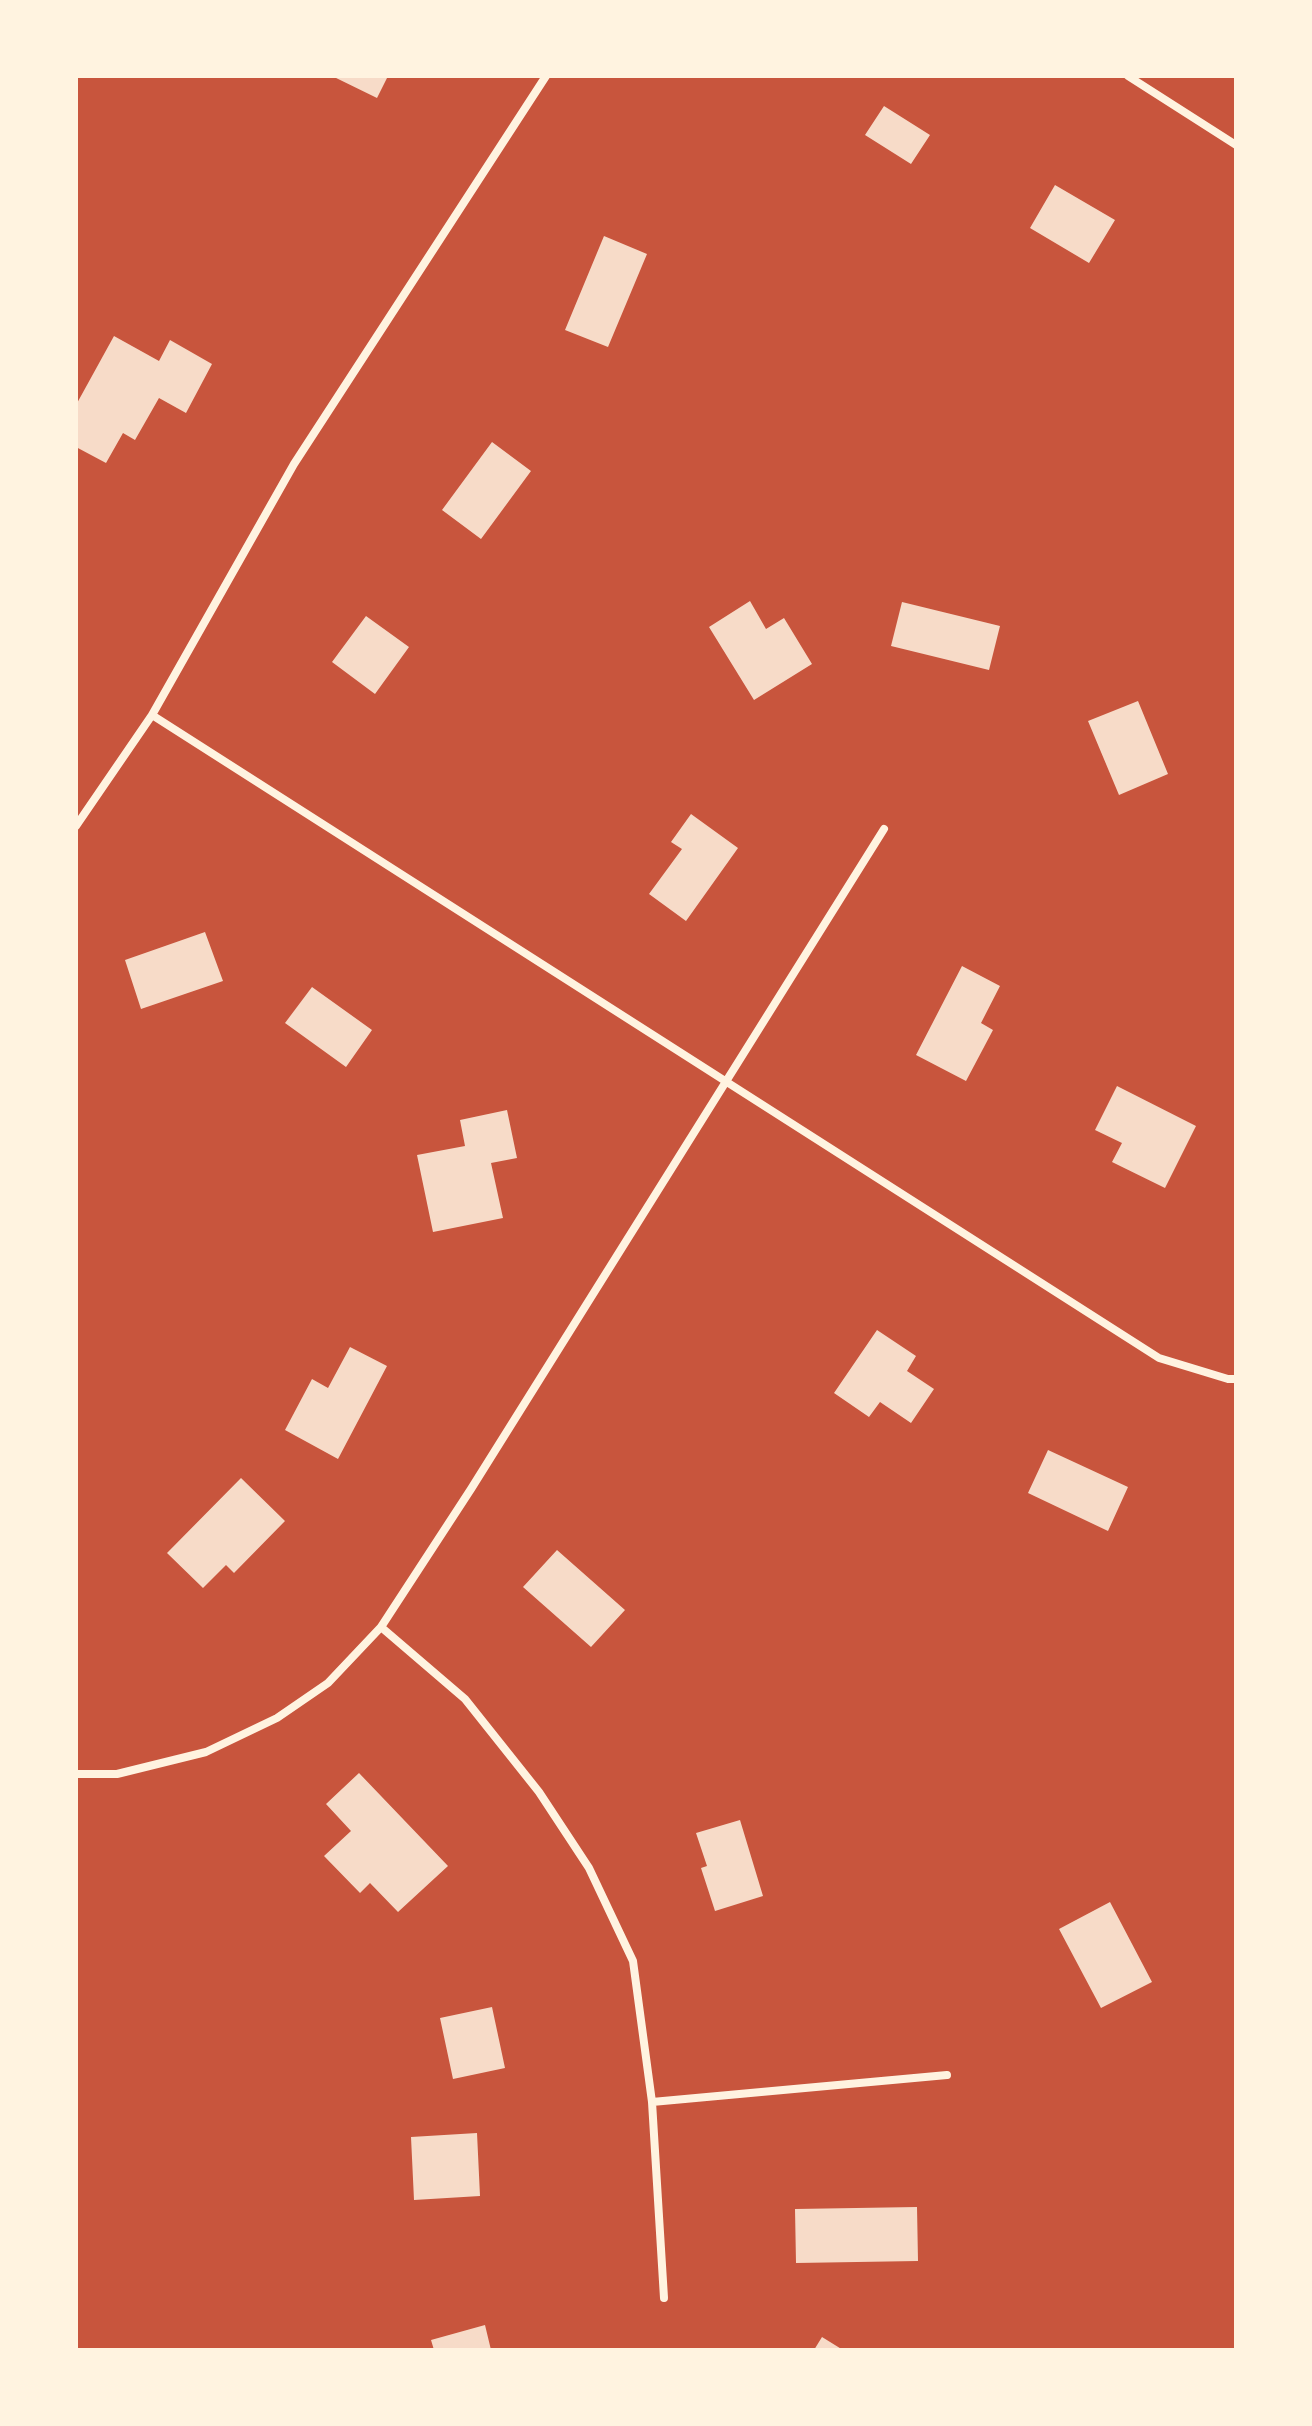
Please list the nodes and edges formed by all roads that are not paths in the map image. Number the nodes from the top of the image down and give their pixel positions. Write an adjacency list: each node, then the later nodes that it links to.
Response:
1 (546, 76): 4 (street)
2 (1128, 76): 3 (street)
3 (1236, 145)
4 (152, 715): 5 (street); 7 (street)
5 (76, 826)
6 (884, 829): 7 (street)
7 (725, 1083): 8 (street); 9 (street)
8 (1236, 1379)
9 (381, 1627): 10 (street); 12 (street)
10 (76, 1774)
11 (947, 2075): 12 (street)
12 (652, 2102): 13 (street)
13 (664, 2298)

